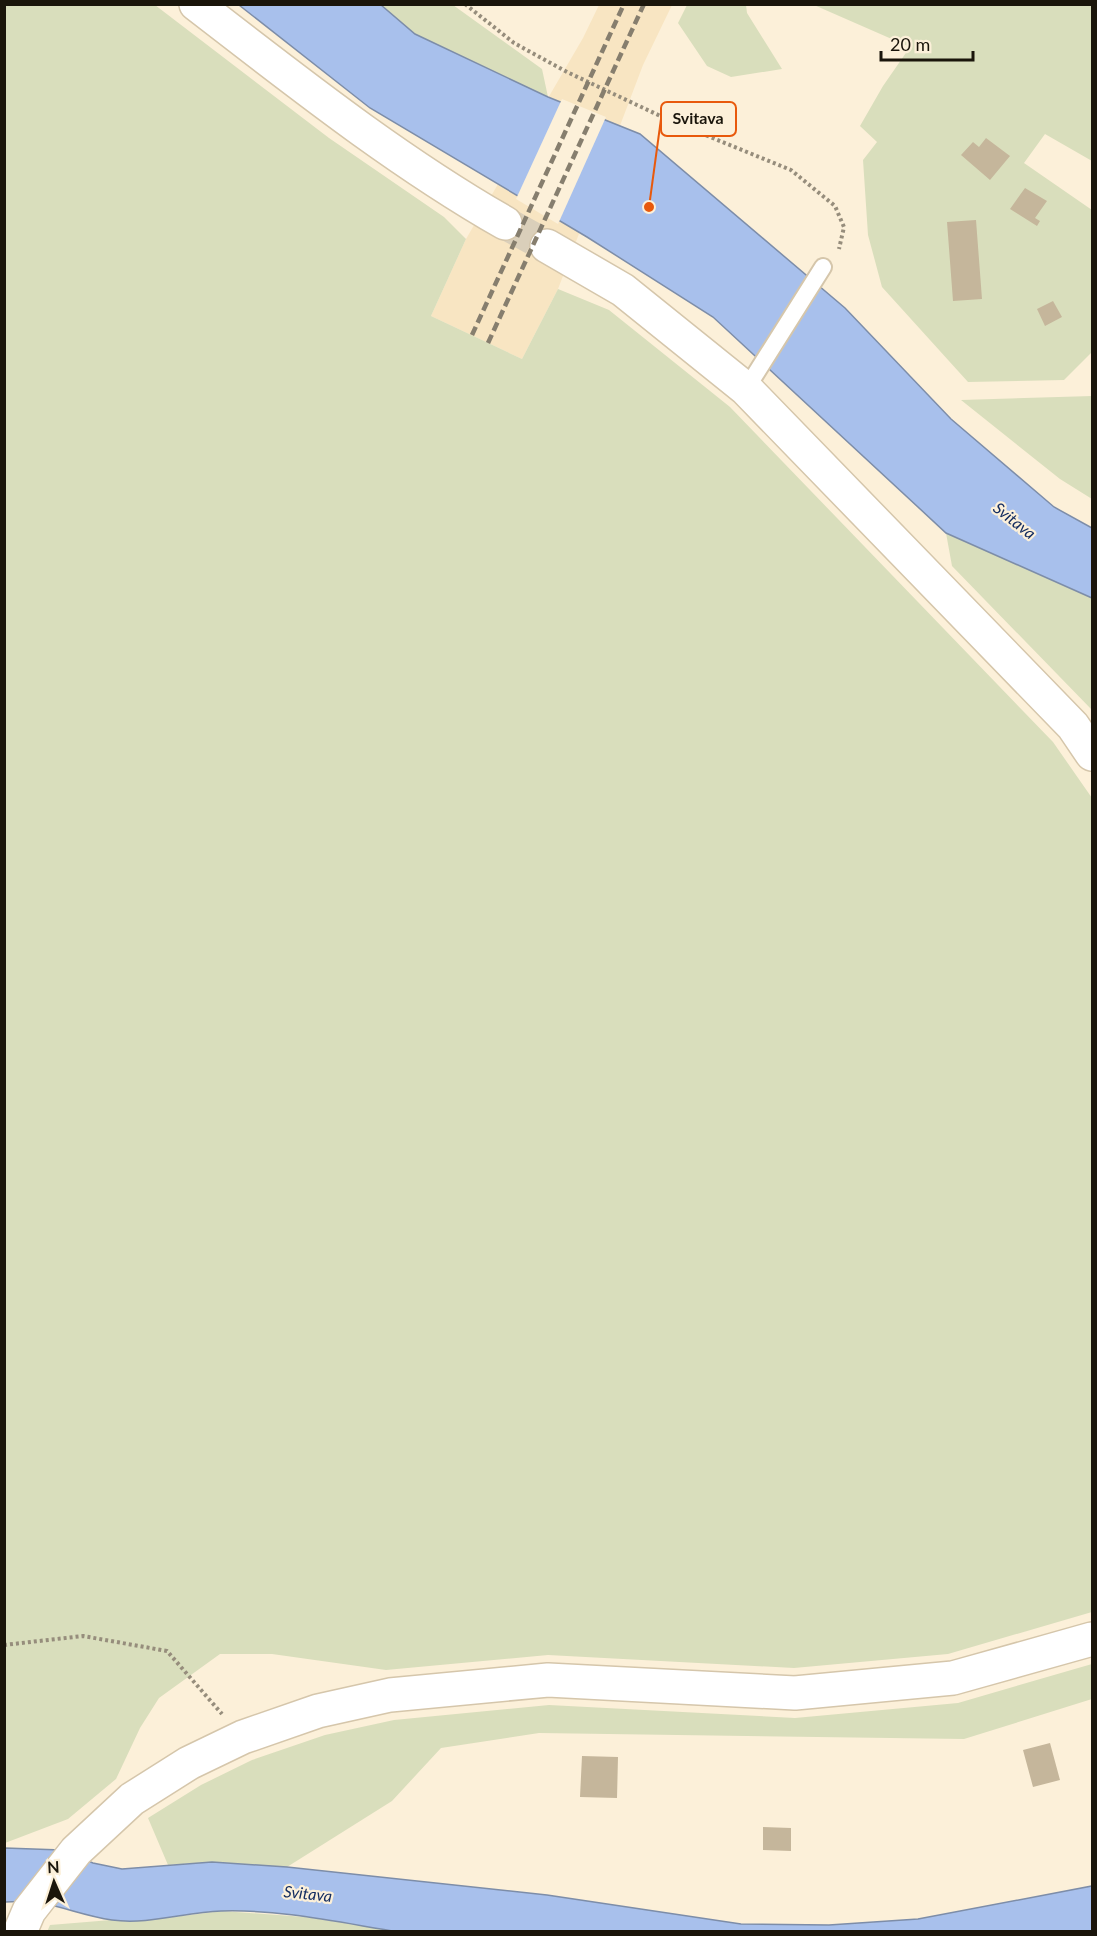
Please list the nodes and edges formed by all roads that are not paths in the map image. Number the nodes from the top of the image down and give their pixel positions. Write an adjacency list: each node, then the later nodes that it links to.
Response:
1 (196, 4): 2 (street)
2 (506, 223)
3 (547, 246): 5 (street)
4 (823, 267): 5 (lane)
5 (747, 389): 6 (street)
6 (1092, 754)
7 (1092, 1638): 8 (street)
8 (24, 1921)

